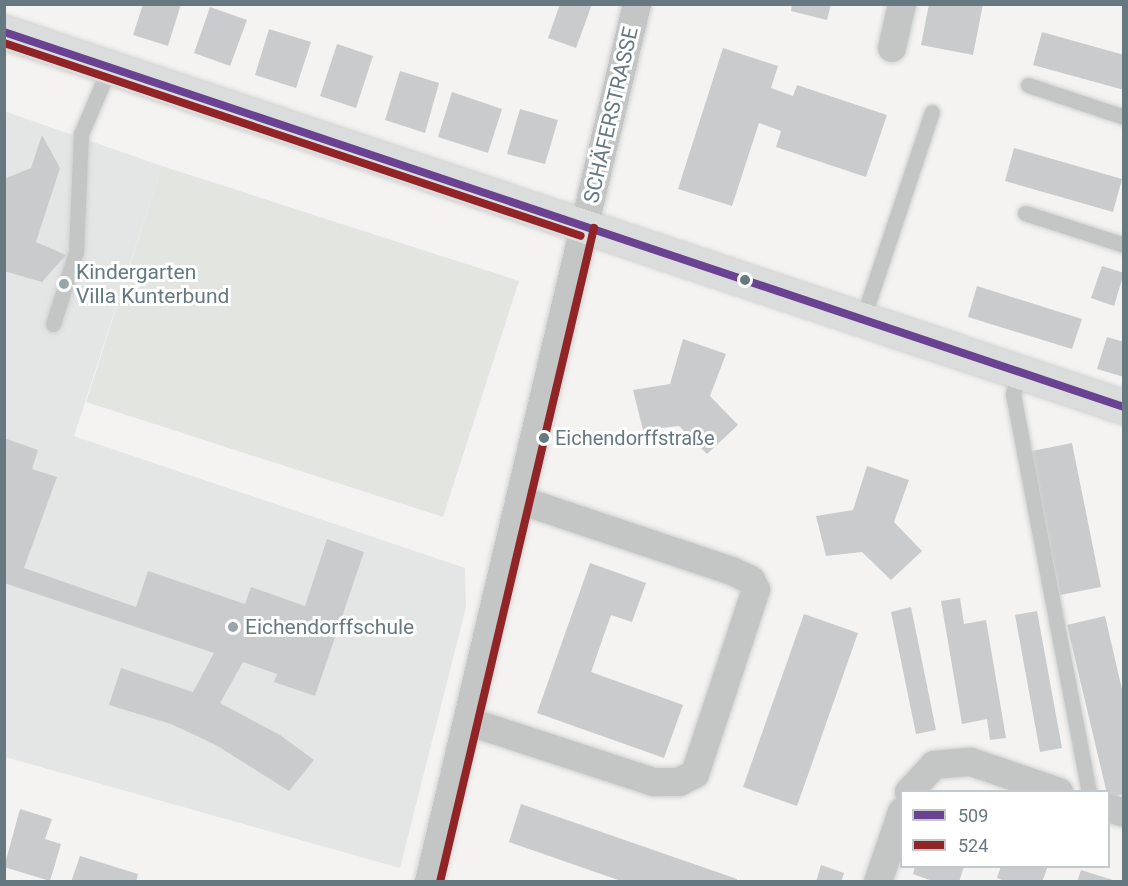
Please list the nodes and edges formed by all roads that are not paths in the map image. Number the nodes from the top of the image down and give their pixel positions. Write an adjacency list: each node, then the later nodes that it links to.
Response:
1 (637, 4): 10 (street, SCHÄFERSTRASSE)
2 (902, 4): 4 (street)
3 (4, 32): 5 (street)
4 (892, 48)
5 (110, 66): 10 (street); 13 (lane)
6 (1028, 85): 8 (lane)
7 (932, 112): 12 (lane)
8 (1124, 117)
9 (1025, 213): 11 (lane)
10 (584, 226): 12 (street); 16 (street)
11 (1124, 245)
12 (863, 318): 14 (street)
13 (53, 324)
14 (1020, 372): 15 (street); 20 (lane)
15 (1124, 407)
16 (519, 500): 17 (street); 17 (street)
17 (467, 721): 22 (street)
18 (911, 790): 19 (street)
19 (1053, 790)
20 (1089, 790)
21 (900, 818): 23 (street)
22 (429, 882)
23 (878, 882)

